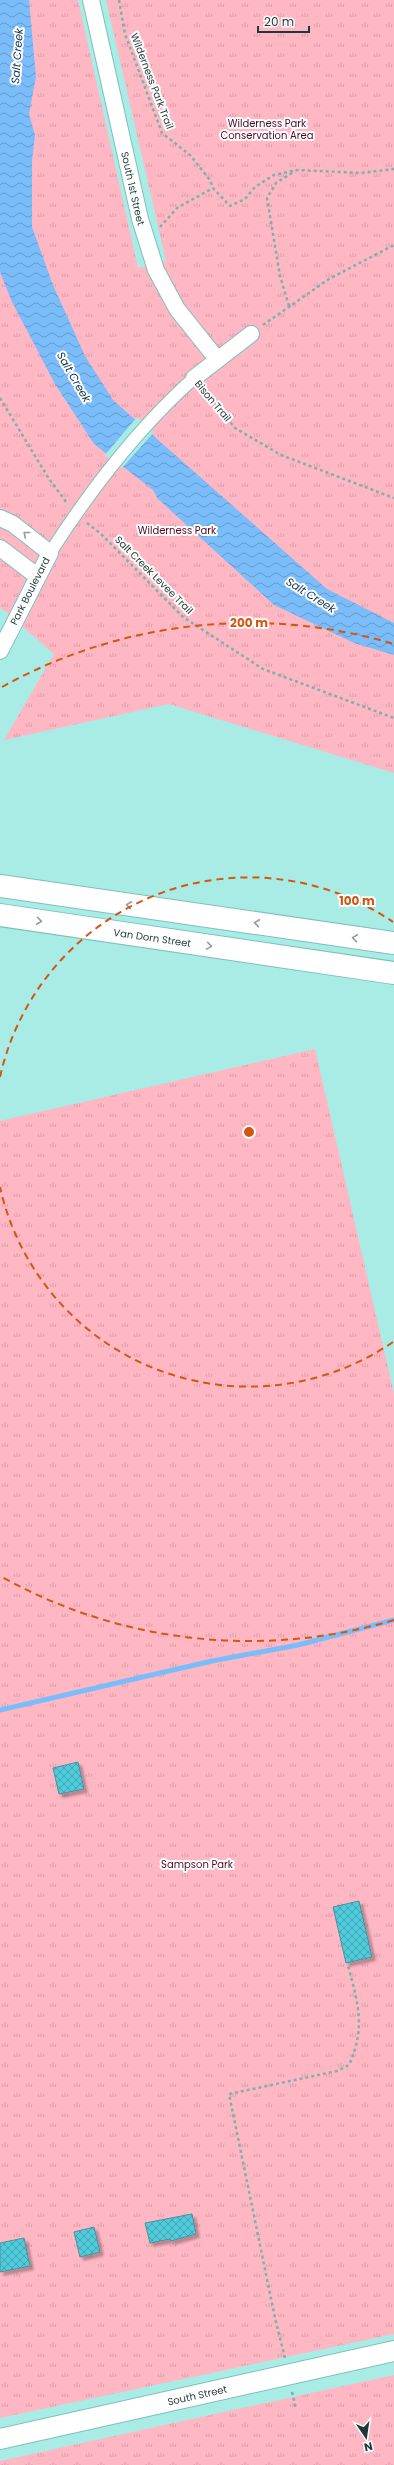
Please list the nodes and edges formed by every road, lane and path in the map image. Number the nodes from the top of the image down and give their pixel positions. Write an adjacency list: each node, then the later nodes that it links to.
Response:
1 (91, 0): 6 (street, South 1st Street)
2 (119, 0): 5 (path, Wilderness Park Trail)
3 (394, 169): 4 (path, Wilderness Park Trail)
4 (297, 170): 5 (path, Wilderness Park Trail); 8 (path)
5 (213, 188): 6 (path)
6 (146, 240): 10 (street, South 1st Street)
7 (394, 245): 8 (path)
8 (290, 306): 9 (path)
9 (251, 334): 10 (street)
10 (217, 358): 11 (street)
11 (190, 382): 13 (path, Bison Trail); 14 (street, Bison Trail)
12 (0, 398): 14 (path, Salt Creek Levee Trail)
13 (394, 498)
14 (75, 513): 17 (street, Bison Trail); 20 (path, Salt Creek Levee Trail)
15 (0, 518): 17 (street, one-way to 15)
16 (0, 548): 18 (street)
17 (50, 553): 18 (street, Park Boulevard)
18 (37, 576): 19 (street, Park Boulevard)
19 (0, 651)
20 (394, 718)
21 (0, 886): 23 (main road, one-way to 21)
22 (0, 915): 24 (main road, Van Dorn Street, one-way to 24)
23 (394, 943)
24 (394, 973)
25 (348, 1965): 27 (path)
26 (394, 2351): 27 (street, South Street)
27 (289, 2374): 28 (path); 29 (street, South Street)
28 (296, 2409)
29 (0, 2439)

